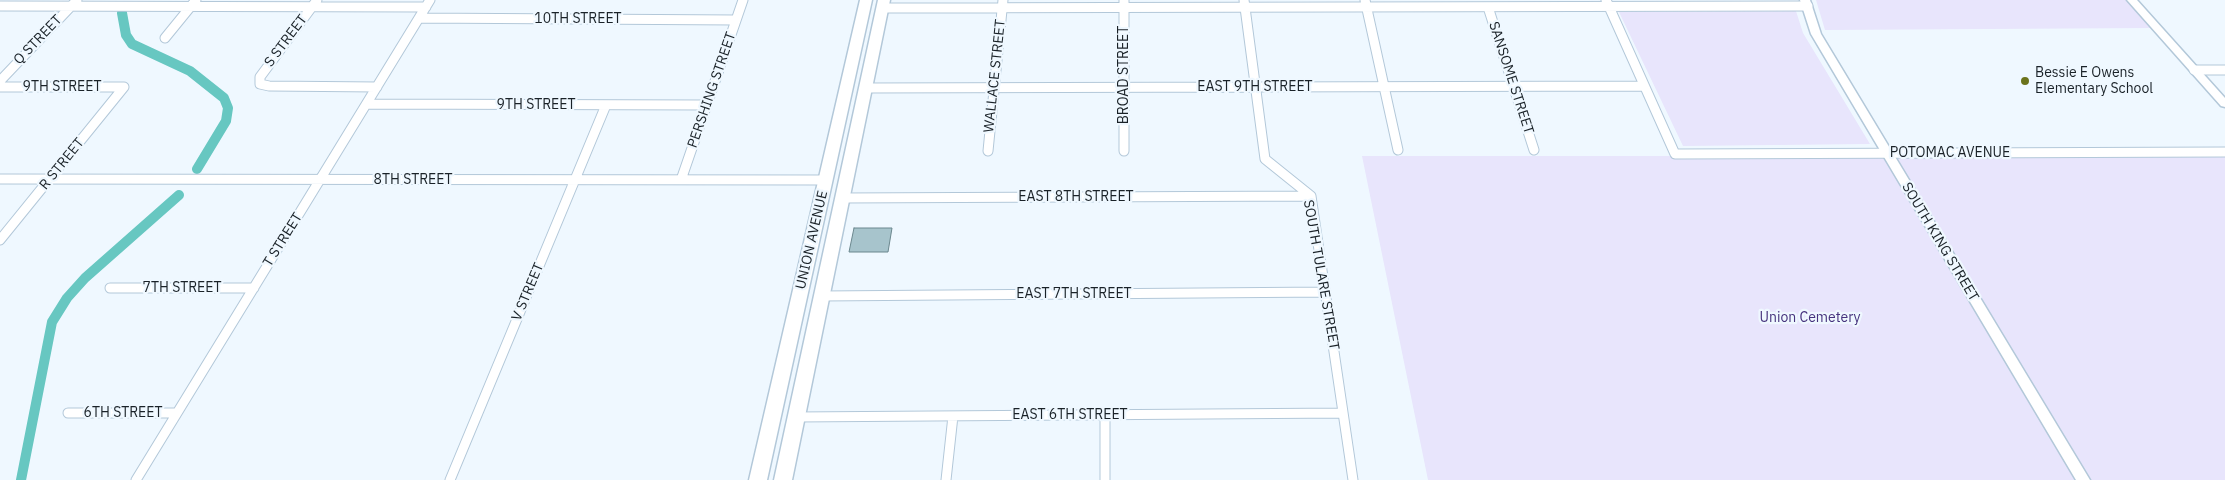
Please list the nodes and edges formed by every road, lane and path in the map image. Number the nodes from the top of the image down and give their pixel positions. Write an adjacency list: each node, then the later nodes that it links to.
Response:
1 (76, 0): 17 (street, Q STREET)
2 (196, 0): 18 (street)
3 (317, 0): 19 (street, S STREET)
4 (743, 0): 22 (street, PERSHING STREET)
5 (866, 0): 52 (highway, UNION AVENUE)
6 (2132, 0): 24 (street)
7 (1608, 3): 8 (street); 20 (street); 28 (street)
8 (1729, 3): 9 (street)
9 (1807, 3): 46 (street, SOUTH KING STREET)
10 (428, 4): 19 (street); 21 (street, T STREET)
11 (884, 4): 12 (street); 34 (highway, UNION AVENUE)
12 (1003, 4): 13 (street); 35 (street, WALLACE STREET)
13 (1124, 4): 14 (street); 36 (street, BROAD STREET)
14 (1245, 4): 15 (street); 31 (street, SOUTH TULARE STREET)
15 (1366, 4): 20 (street); 32 (street)
16 (0, 6): 17 (street)
17 (71, 6): 18 (street); 26 (street, Q STREET)
18 (191, 7): 19 (street); 23 (street)
19 (312, 7): 30 (street, S STREET)
20 (1488, 7): 33 (street, SANSOME STREET)
21 (419, 18): 22 (street, 10TH STREET); 30 (street, T STREET)
22 (736, 20): 40 (street, PERSHING STREET)
23 (165, 38)
24 (2194, 70): 25 (street); 38 (street)
25 (2225, 70)
26 (0, 81)
27 (0, 86): 29 (street, 9TH STREET)
28 (1644, 86): 33 (street, EAST 9TH STREET); 46 (street, POTOMAC AVENUE)
29 (124, 87): 47 (street, R STREET)
30 (377, 87): 37 (street, T STREET)
31 (1254, 87): 32 (street, EAST 9TH STREET); 36 (street, EAST 9TH STREET); 53 (street, SOUTH TULARE STREET)
32 (1384, 87): 33 (street, EAST 9TH STREET); 41 (street)
33 (1514, 87): 42 (street, SANSOME STREET)
34 (866, 88): 35 (street, EAST 9TH STREET); 54 (highway, UNION AVENUE)
35 (994, 88): 36 (street, EAST 9TH STREET); 43 (street, WALLACE STREET)
36 (1124, 88): 44 (street, BROAD STREET)
37 (366, 104): 39 (street, 9TH STREET); 49 (street, T STREET)
38 (2225, 104)
39 (606, 105): 40 (street, 9TH STREET); 50 (street, V STREET)
40 (706, 105): 51 (street, PERSHING STREET)
41 (1398, 150)
42 (1534, 150)
43 (988, 151)
44 (1124, 151)
45 (2225, 152): 46 (street, POTOMAC AVENUE)
46 (1886, 153): 74 (street, SOUTH KING STREET)
47 (50, 178): 48 (street, 8TH STREET); 49 (street, 8TH STREET); 55 (street, R STREET)
48 (0, 179)
49 (321, 179): 50 (street, 8TH STREET); 58 (street, T STREET)
50 (574, 180): 51 (street, 8TH STREET); 68 (street, V STREET)
51 (681, 180): 52 (street, 8TH STREET)
52 (825, 180): 56 (highway); 69 (highway, UNION AVENUE)
53 (1310, 196): 54 (street, EAST 8TH STREET); 59 (street, SOUTH TULARE STREET)
54 (842, 198): 56 (highway, UNION AVENUE)
55 (0, 240)
56 (832, 250): 60 (highway, UNION AVENUE)
57 (110, 288): 58 (street, 7TH STREET)
58 (254, 288): 62 (street, T STREET)
59 (1326, 292): 60 (street, EAST 7TH STREET); 63 (street, SOUTH TULARE STREET)
60 (822, 296): 66 (highway, UNION AVENUE)
61 (68, 413): 62 (street, 6TH STREET)
62 (177, 413): 67 (street, T STREET)
63 (1343, 413): 64 (street, EAST 6TH STREET); 73 (street, SOUTH TULARE STREET)
64 (1106, 415): 65 (street, EAST 6TH STREET); 72 (street)
65 (953, 416): 66 (street, EAST 6TH STREET); 71 (street)
66 (796, 417): 70 (highway, UNION AVENUE)
67 (136, 480)
68 (450, 480)
69 (758, 480)
70 (783, 480)
71 (946, 480)
72 (1105, 480)
73 (1353, 480)
74 (2083, 480)

